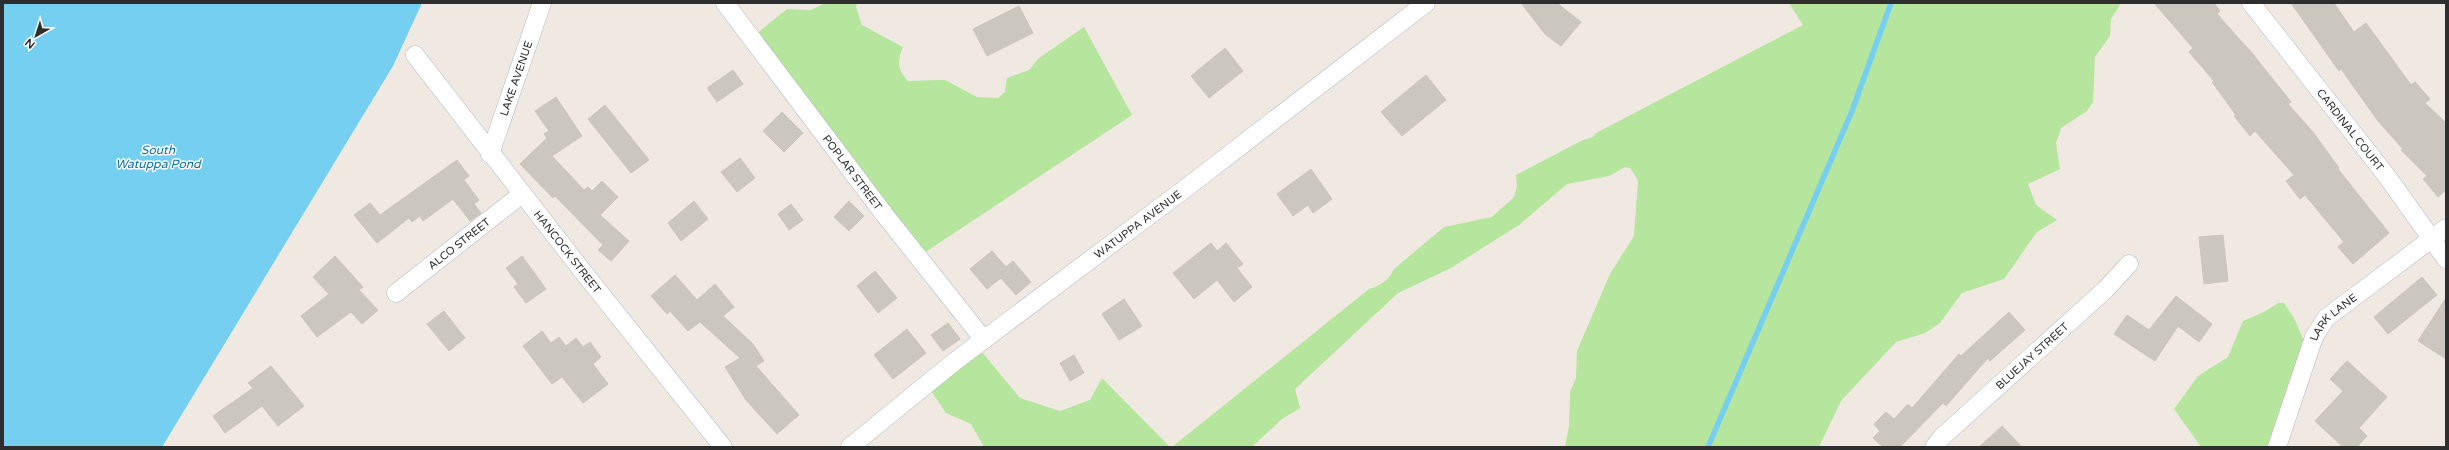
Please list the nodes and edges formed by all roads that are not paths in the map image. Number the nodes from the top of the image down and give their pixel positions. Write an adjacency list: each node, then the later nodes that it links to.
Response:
1 (542, 3): 6 (street, LAKE AVENUE)
2 (725, 3): 13 (street, POPLAR STREET)
3 (1426, 3): 13 (street, WATUPPA AVENUE)
4 (2251, 3): 9 (street, CARDINAL COURT)
5 (415, 55): 6 (street, HANCOCK STREET)
6 (490, 154): 7 (street, HANCOCK STREET)
7 (522, 194): 12 (street, ALCO STREET); 14 (street, HANCOCK STREET)
8 (2446, 228): 9 (street, LARK LANE)
9 (2432, 239): 10 (street, CARDINAL COURT); 17 (street, LARK LANE)
10 (2446, 259)
11 (2129, 264): 16 (street, BLUEJAY STREET)
12 (396, 293)
13 (984, 340): 15 (street, WATUPPA AVENUE)
14 (723, 447)
15 (850, 447)
16 (1934, 447)
17 (2277, 447)

